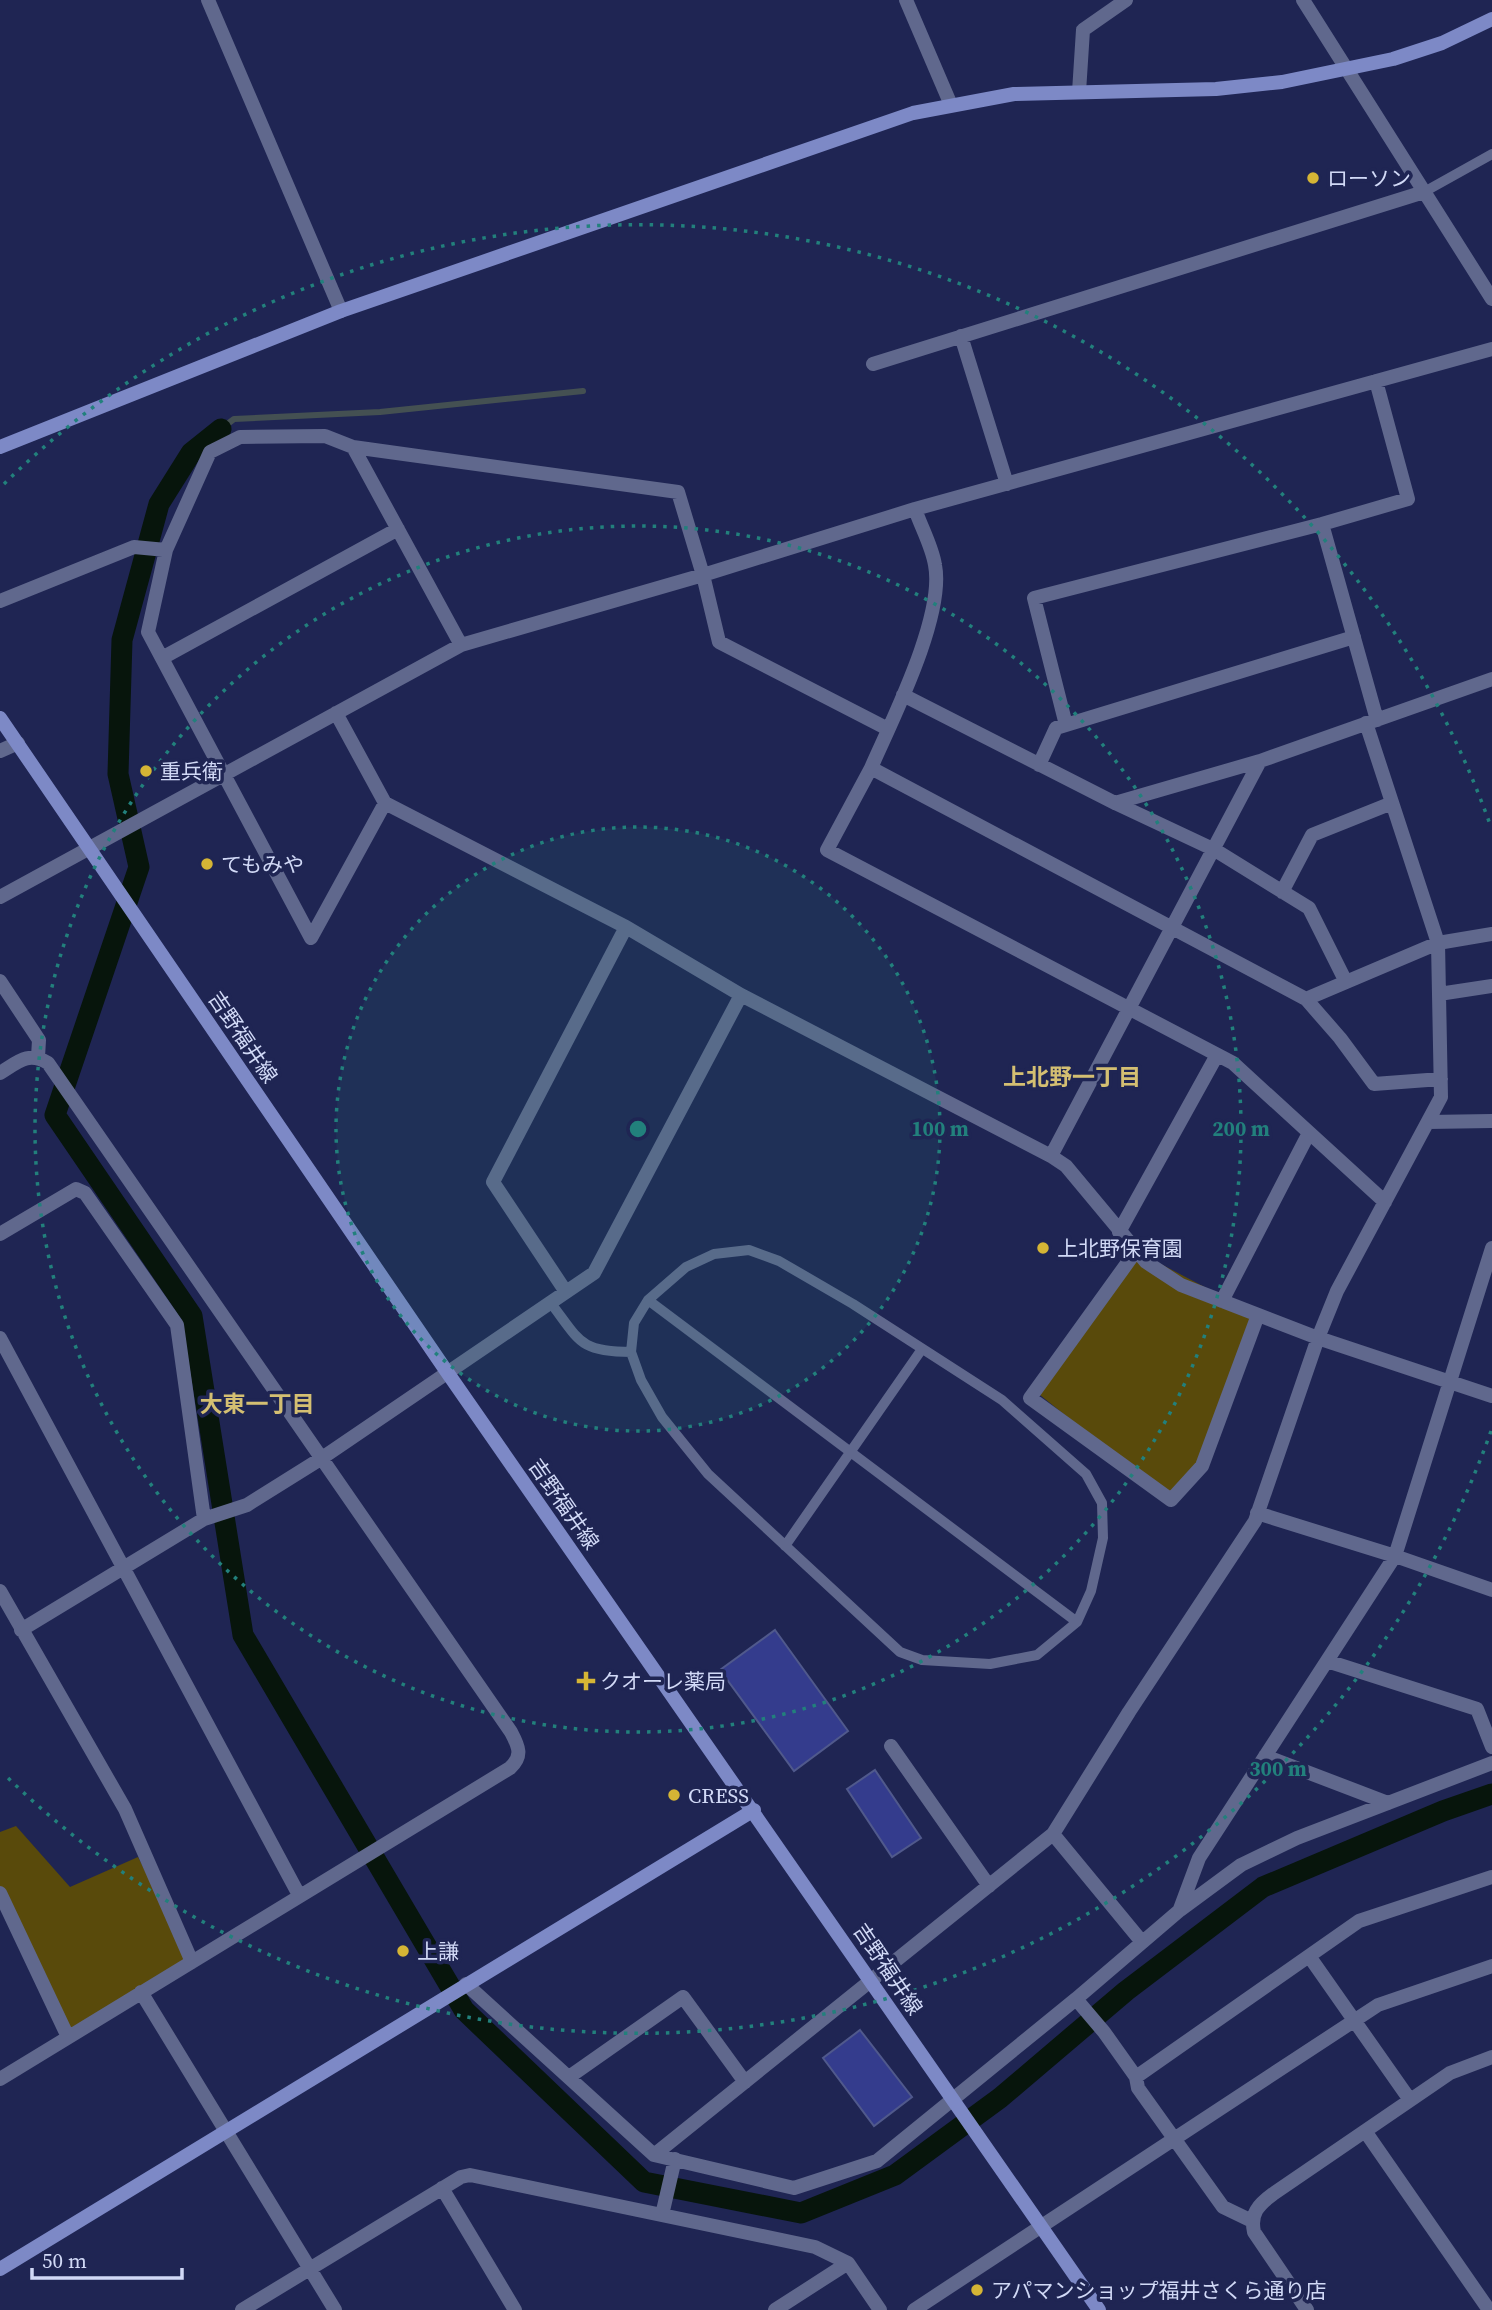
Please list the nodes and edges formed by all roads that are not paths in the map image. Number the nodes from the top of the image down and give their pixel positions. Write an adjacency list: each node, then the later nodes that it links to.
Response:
1 (208, 0): 12 (street)
2 (906, 0): 8 (street)
3 (1126, 0): 7 (street)
4 (1303, 0): 6 (street)
5 (1492, 19): 6 (street)
6 (1346, 70): 7 (street); 10 (street)
7 (1079, 92): 8 (street)
8 (951, 105): 12 (street)
9 (1492, 154): 10 (lane)
10 (1424, 192): 11 (street); 13 (street)
11 (1492, 299)
12 (341, 311): 17 (street)
13 (961, 336): 15 (street); 19 (street)
14 (1492, 349): 16 (street)
15 (873, 364)
16 (1376, 381): 19 (street); 21 (street)
17 (0, 447)
18 (353, 447): 22 (street); 23 (street); 24 (street)
19 (1007, 484): 20 (street)
20 (915, 509): 24 (street); 30 (street)
21 (1322, 524): 26 (street); 34 (street)
22 (398, 529): 27 (street); 28 (street)
23 (166, 550): 25 (street); 28 (street)
24 (703, 575): 27 (street); 35 (street)
25 (0, 601)
26 (1354, 637): 33 (street); 34 (street)
27 (461, 645): 31 (street)
28 (162, 658): 41 (street)
29 (1492, 680): 33 (street)
30 (903, 695): 35 (street); 39 (street)
31 (336, 713): 41 (street); 42 (street)
32 (0, 718): 36 (street, 吉野福井線)
33 (1372, 721): 38 (street); 44 (street)
34 (1066, 725): 39 (street)
35 (888, 729): 40 (street)
36 (18, 743): 37 (street); 45 (street, 吉野福井線)
37 (0, 751)
38 (1261, 761): 43 (street); 46 (street)
39 (1039, 765): 43 (street)
40 (871, 768): 50 (street); 59 (street)
41 (225, 775): 42 (street); 45 (street)
42 (385, 803): 49 (street)
43 (1115, 803): 46 (street)
44 (1392, 803): 47 (street); 52 (street)
45 (89, 848): 48 (street); 82 (street, 吉野福井線)
46 (1215, 850): 47 (street); 50 (street)
47 (1282, 892): 54 (street)
48 (0, 897)
49 (626, 927): 57 (street); 73 (street)
50 (1172, 929): 58 (street); 59 (street)
51 (1492, 934): 52 (street)
52 (1438, 943): 54 (street); 56 (street)
53 (0, 981): 61 (street)
54 (1346, 982): 58 (street)
55 (1492, 986): 56 (street)
56 (1439, 994): 63 (street)
57 (741, 995): 67 (street); 73 (street)
58 (1306, 999): 63 (street)
59 (1130, 1009): 60 (street); 67 (street)
60 (1217, 1055): 66 (street); 69 (street)
61 (38, 1057): 62 (street); 86 (street)
62 (0, 1073)
63 (1441, 1079): 65 (street)
64 (1492, 1121): 65 (street)
65 (1428, 1122): 68 (street)
66 (1309, 1133): 68 (street); 75 (street)
67 (1051, 1156): 69 (street)
68 (1385, 1202): 79 (street)
69 (1119, 1232): 72 (street)
70 (0, 1234): 88 (street)
71 (1492, 1248): 83 (street)
72 (1136, 1251): 75 (street); 77 (street)
73 (566, 1292): 76 (street)
74 (648, 1300): 80 (lane); 81 (lane); 85 (lane)
75 (1222, 1301): 77 (street)
76 (550, 1302): 81 (lane); 82 (street)
77 (1258, 1315): 79 (street)
78 (0, 1338): 91 (street)
79 (1318, 1338): 83 (street); 87 (street)
80 (922, 1349): 85 (lane); 94 (lane)
81 (631, 1352): 89 (lane)
82 (447, 1372): 86 (street); 102 (street, 吉野福井線)
83 (1451, 1383): 84 (street); 90 (street)
84 (1492, 1396)
85 (850, 1452): 89 (lane); 94 (lane)
86 (322, 1458): 88 (street); 107 (street)
87 (1257, 1513): 90 (street); 103 (street)
88 (204, 1518): 91 (street)
89 (785, 1546): 94 (lane)
90 (1395, 1556): 92 (street); 96 (street)
91 (124, 1567): 95 (street); 107 (street)
92 (1492, 1590)
93 (0, 1591): 95 (street)
94 (1077, 1622)
95 (21, 1630): 111 (street)
96 (1327, 1661): 98 (street); 99 (street)
97 (891, 1746): 105 (street)
98 (1492, 1747)
99 (1265, 1756): 101 (street); 108 (street)
100 (1492, 1763): 101 (street)
101 (1388, 1803): 108 (street)
102 (754, 1810): 113 (street, 吉野福井線); 114 (street)
103 (1053, 1834): 105 (street); 109 (street)
104 (1492, 1877): 110 (street)
105 (989, 1886): 113 (street)
106 (0, 1893): 118 (street)
107 (299, 1895): 111 (street)
108 (1180, 1910): 109 (street)
109 (1142, 1942): 116 (street)
110 (1309, 1956): 117 (street); 121 (street)
111 (192, 1962): 115 (street)
112 (1492, 1966): 117 (street)
113 (871, 1981): 123 (street); 124 (street, 吉野福井線)
114 (465, 1985): 120 (street); 126 (street)
115 (141, 1993): 118 (street); 126 (street)
116 (1076, 1999): 121 (street); 124 (street)
117 (1354, 2021): 125 (street); 128 (street)
118 (68, 2037): 122 (street)
119 (1490, 2062): 125 (street)
120 (569, 2077): 123 (street); 129 (street)
121 (1136, 2077): 128 (street)
122 (0, 2079)
123 (745, 2082): 129 (street)
124 (952, 2100): 130 (street); 134 (street, 吉野福井線)
125 (1410, 2100): 127 (street)
126 (224, 2131): 136 (street); 137 (street)
127 (1365, 2131): 133 (street); 146 (street)
128 (1175, 2138): 133 (street); 134 (street)
129 (654, 2155): 130 (street)
130 (675, 2160): 132 (street)
131 (442, 2188): 132 (street); 137 (street); 140 (street)
132 (662, 2215): 135 (street)
133 (1252, 2221): 145 (street)
134 (1041, 2226): 143 (street); 144 (street, 吉野福井線)
135 (848, 2263): 141 (street); 142 (street)
136 (0, 2269)
137 (310, 2269): 138 (street); 139 (street)
138 (242, 2310)
139 (335, 2310)
140 (515, 2310)
141 (775, 2310)
142 (880, 2310)
143 (914, 2310)
144 (1099, 2310)
145 (1307, 2310)
146 (1489, 2310)

